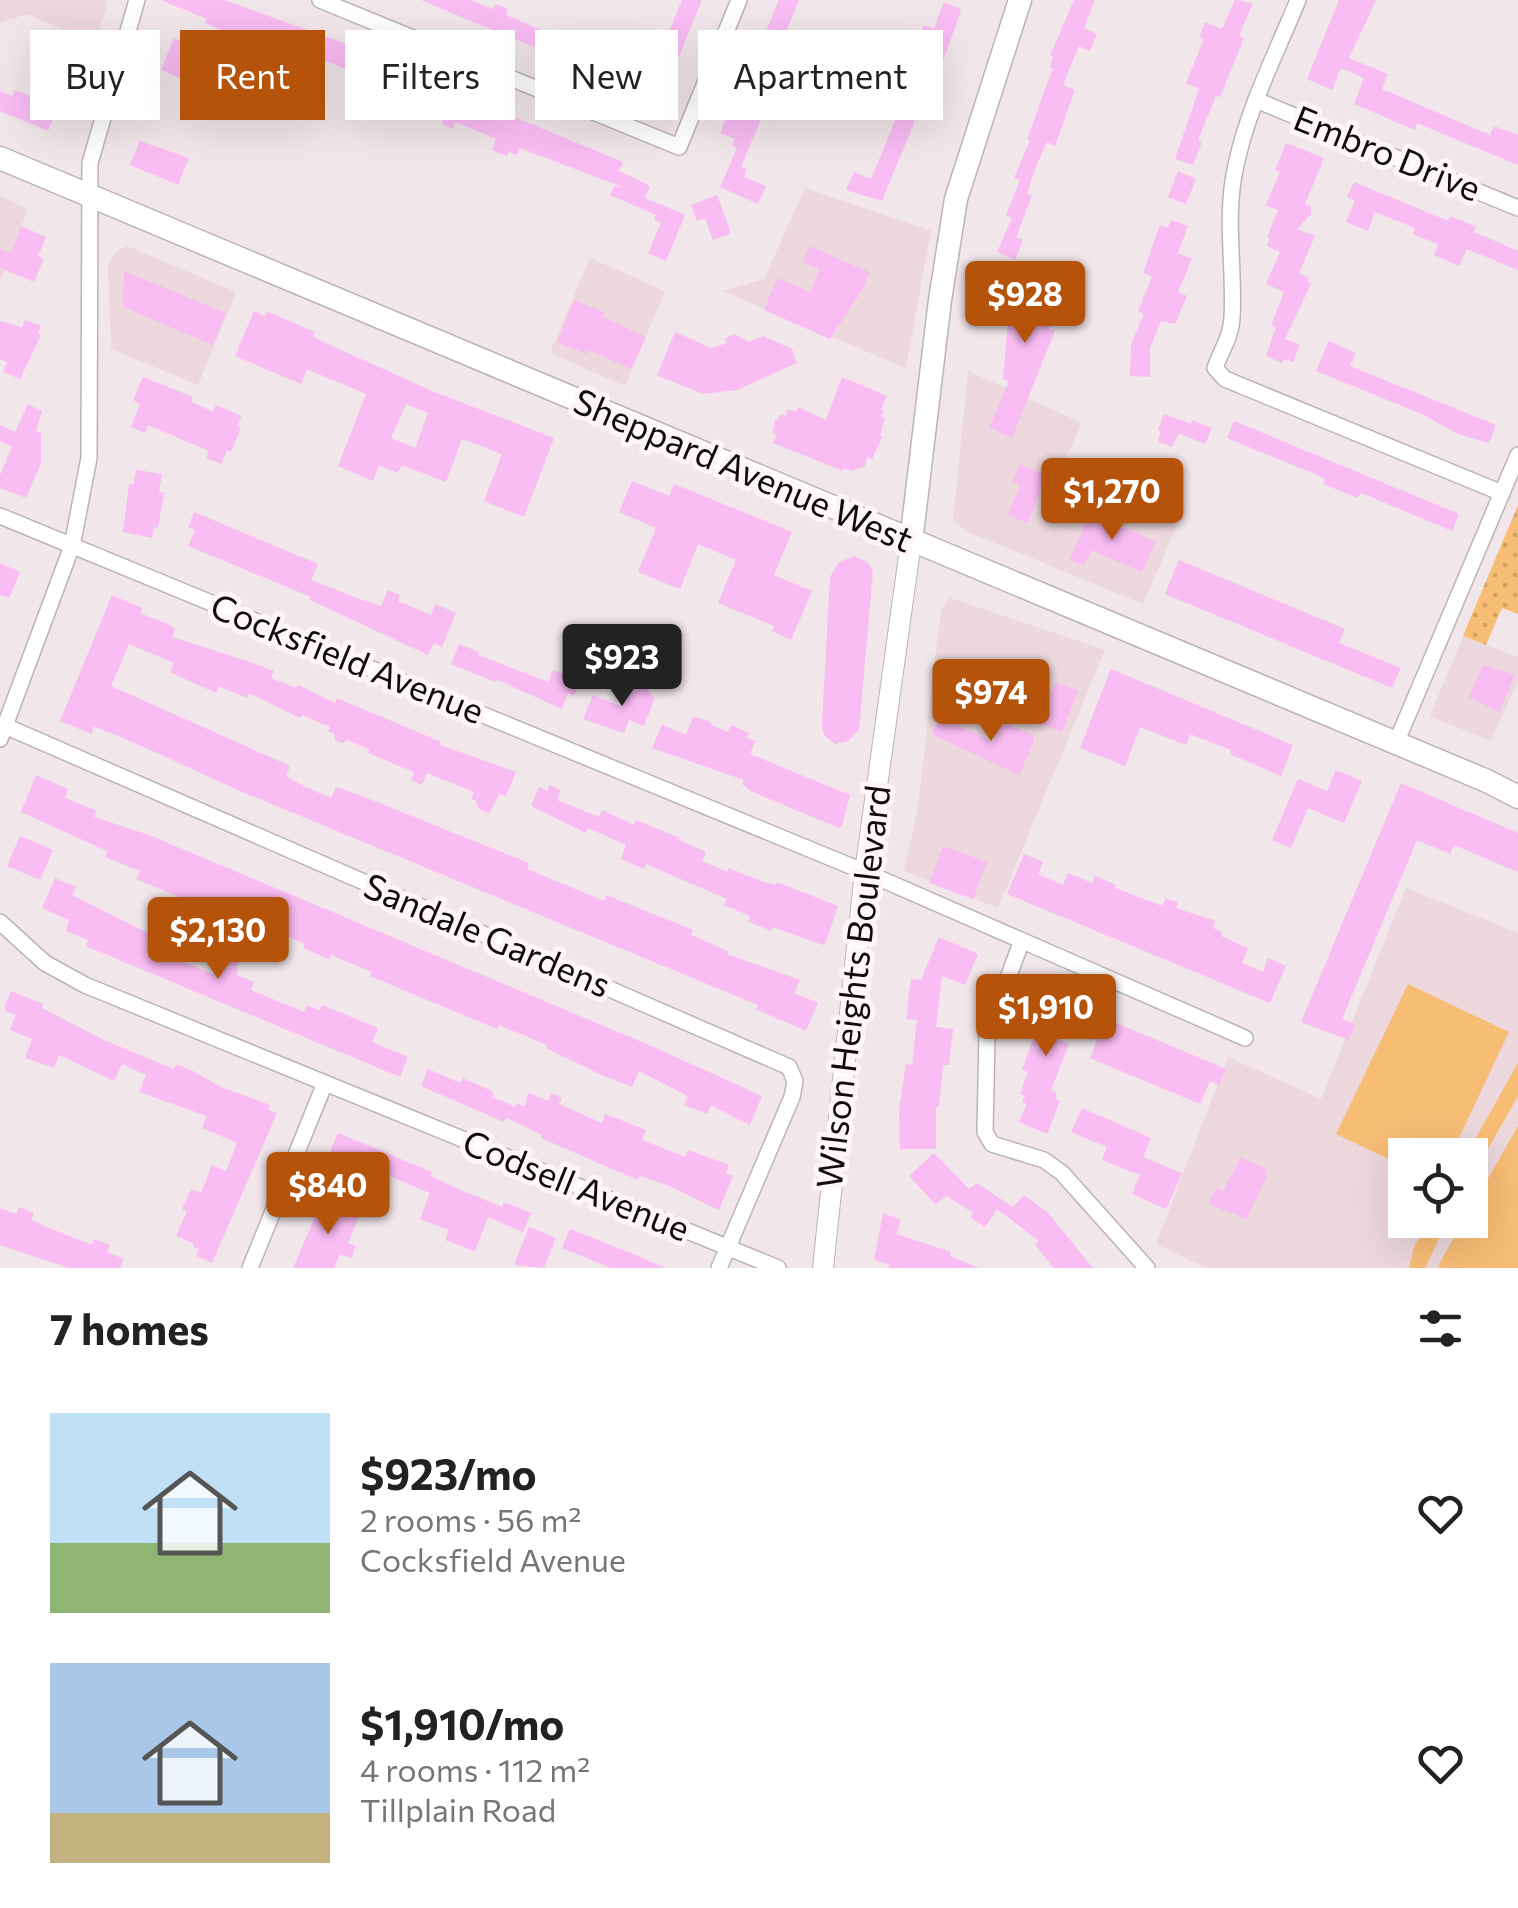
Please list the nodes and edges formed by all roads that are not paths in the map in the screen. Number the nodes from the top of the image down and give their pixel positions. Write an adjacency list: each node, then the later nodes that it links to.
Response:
1 (136, 0): 8 (street)
2 (320, 0): 3 (street)
3 (739, 0)
4 (1020, 0): 13 (main road, Wilson Heights Boulevard)
5 (1298, 0): 6 (street)
6 (1256, 100): 9 (street, Embro Drive); 11 (street)
7 (0, 158): 8 (main road, Sheppard Avenue West)
8 (88, 195): 13 (main road, Sheppard Avenue West); 14 (street)
9 (1518, 208)
10 (1518, 455): 11 (street)
11 (1502, 493): 16 (street)
12 (0, 516): 14 (street, Cocksfield Avenue)
13 (911, 542): 16 (main road, Sheppard Avenue West); 20 (street, Wilson Heights Boulevard)
14 (72, 546): 15 (street); 20 (street, Cocksfield Avenue)
15 (2, 732): 25 (street, Sandale Gardens)
16 (1396, 743): 17 (main road, Sheppard Avenue West)
17 (1487, 781): 18 (main road, Sheppard Avenue West); 19 (main road, Sheppard Avenue West)
18 (1518, 788)
19 (1518, 796)
20 (865, 872): 22 (street, Cocksfield Avenue); 29 (street, Wilson Heights Boulevard)
21 (0, 922): 24 (street, Codsell Avenue)
22 (1021, 942): 23 (street, Cocksfield Avenue); 30 (street)
23 (1245, 1038)
24 (325, 1083): 25 (street, Codsell Avenue); 26 (street)
25 (728, 1248): 27 (street); 28 (street, Codsell Avenue)
26 (250, 1268)
27 (720, 1268)
28 (778, 1268)
29 (823, 1268)
30 (1148, 1268)

